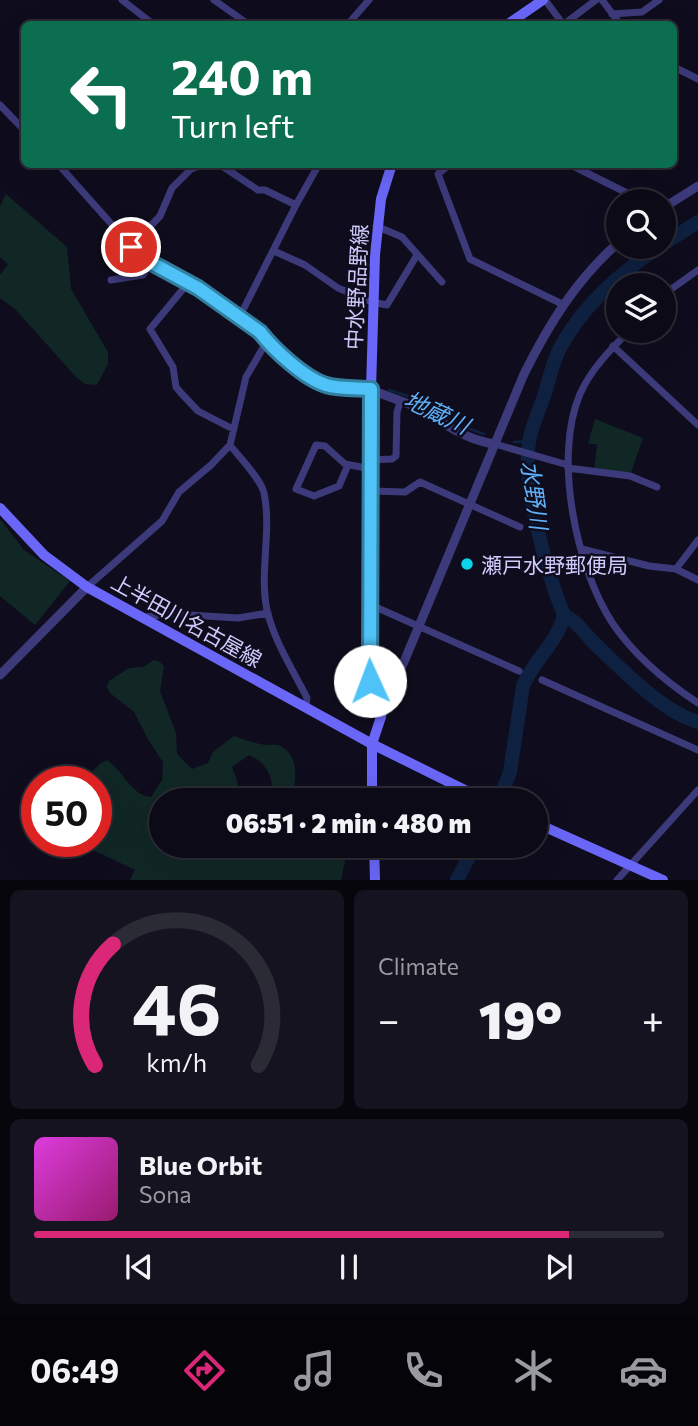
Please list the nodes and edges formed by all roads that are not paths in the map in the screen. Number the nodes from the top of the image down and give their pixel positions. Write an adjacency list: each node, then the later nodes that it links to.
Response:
1 (122, 0): 9 (street)
2 (214, 0): 10 (street)
3 (369, 0): 11 (street)
4 (544, 0): 12 (main road); 13 (street)
5 (596, 0): 14 (street)
6 (602, 0): 8 (street)
7 (659, 0): 8 (street)
8 (612, 14): 15 (street)
9 (149, 21)
10 (244, 21)
11 (351, 21)
12 (512, 21)
13 (561, 21)
14 (567, 21)
15 (618, 21)
16 (677, 68): 17 (street)
17 (698, 79)
18 (0, 105): 19 (street)
19 (21, 127)
20 (62, 168): 32 (street)
21 (194, 168): 32 (street)
22 (225, 168): 30 (street)
23 (317, 168): 30 (street)
24 (391, 168): 31 (main road, 中水野品野線)
25 (445, 168): 43 (street)
26 (577, 168): 28 (street)
27 (698, 186): 29 (street)
28 (619, 189)
29 (676, 200)
30 (296, 205): 33 (street)
31 (376, 226): 35 (street); 42 (main road, 中水野品野線)
32 (131, 247): 36 (street)
33 (274, 251): 42 (street); 44 (street)
34 (606, 253): 43 (street)
35 (418, 255): 39 (street); 42 (street)
36 (150, 262): 38 (street); 40 (street)
37 (698, 270): 41 (street)
38 (111, 280)
39 (442, 282)
40 (188, 283): 44 (street); 51 (street)
41 (676, 286)
42 (372, 302): 48 (main road, 中水野品野線)
43 (562, 304): 52 (street)
44 (239, 318): 45 (street)
45 (267, 341): 48 (street); 51 (street)
46 (616, 343): 47 (street)
47 (613, 346): 50 (street); 56 (street)
48 (371, 389): 49 (street); 54 (main road, 中水野品野線)
49 (400, 402): 52 (street); 54 (street)
50 (698, 425)
51 (233, 429): 53 (street)
52 (495, 444): 56 (street); 59 (street)
53 (230, 445): 66 (street); 68 (street)
54 (371, 464): 55 (street); 58 (main road, 中水野品野線)
55 (348, 465): 55 (street)
56 (566, 466): 57 (street); 63 (street)
57 (657, 487)
58 (371, 491): 59 (street); 67 (main road, 中水野品野線)
59 (470, 506): 61 (street); 70 (street)
60 (0, 508): 66 (main road, 上半田川名古屋線)
61 (520, 527)
62 (698, 540): 64 (street)
63 (582, 549): 64 (street); 74 (street)
64 (676, 569): 65 (street)
65 (698, 580)
66 (87, 587): 69 (main road, 上半田川名古屋線); 72 (street)
67 (371, 605): 70 (street); 76 (main road, 中水野品野線)
68 (268, 613): 69 (street); 75 (street)
69 (142, 617): 75 (main road, 上半田川名古屋線)
70 (418, 627): 71 (street); 76 (street)
71 (519, 671)
72 (0, 675)
73 (542, 680): 78 (street)
74 (698, 703)
75 (306, 707): 77 (main road, 上半田川名古屋線)
76 (381, 717): 77 (main road)
77 (372, 744): 79 (main road); 80 (main road, 上半田川名古屋線)
78 (698, 750)
79 (372, 788)
80 (461, 788)
81 (698, 790): 84 (street)
82 (548, 828): 84 (main road)
83 (374, 858): 85 (main road)
84 (631, 865): 86 (street); 87 (main road)
85 (375, 880)
86 (617, 880)
87 (663, 880)

